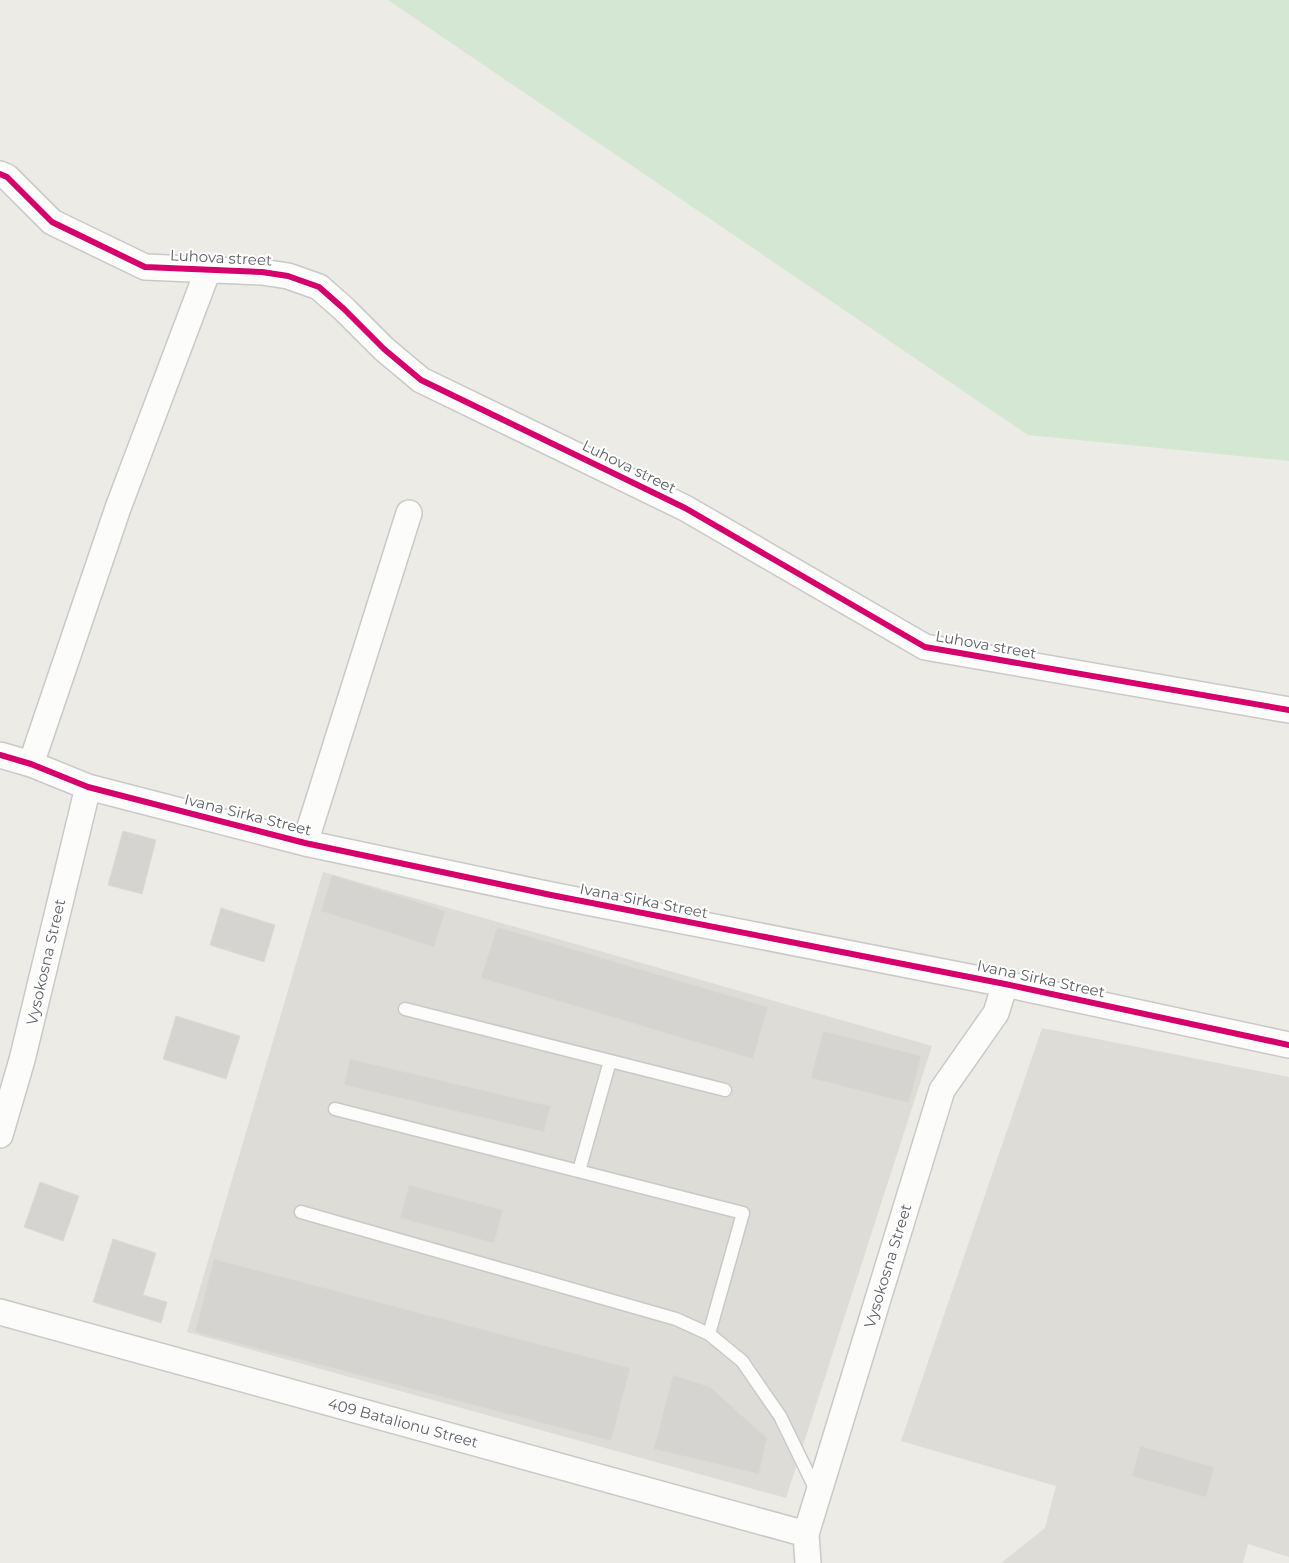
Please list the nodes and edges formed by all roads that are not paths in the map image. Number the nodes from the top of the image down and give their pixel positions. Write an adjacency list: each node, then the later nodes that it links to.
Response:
1 (0, 174): 2 (street, Luhova street)
2 (208, 270): 4 (street, Luhova street); 6 (street)
3 (409, 513): 8 (street)
4 (1289, 710)
5 (0, 756): 6 (street, Ivana Sirka Street)
6 (31, 764): 7 (street, Ivana Sirka Street)
7 (88, 787): 8 (street, Ivana Sirka Street); 15 (street, Vysokosna Street)
8 (305, 843): 9 (street, Ivana Sirka Street)
9 (1005, 984): 11 (street, Ivana Sirka Street); 20 (street, Vysokosna Street)
10 (405, 1010): 12 (lane)
11 (1289, 1045)
12 (610, 1061): 13 (lane); 16 (lane)
13 (725, 1090)
14 (335, 1109): 16 (lane)
15 (0, 1135)
16 (579, 1171): 19 (lane)
17 (300, 1212): 19 (lane)
18 (0, 1312): 21 (street, 409 Batalionu Street)
19 (709, 1334): 20 (lane)
20 (818, 1494): 21 (street, Vysokosna Street)
21 (806, 1534): 22 (street, Vysokosna Street)
22 (808, 1563)

